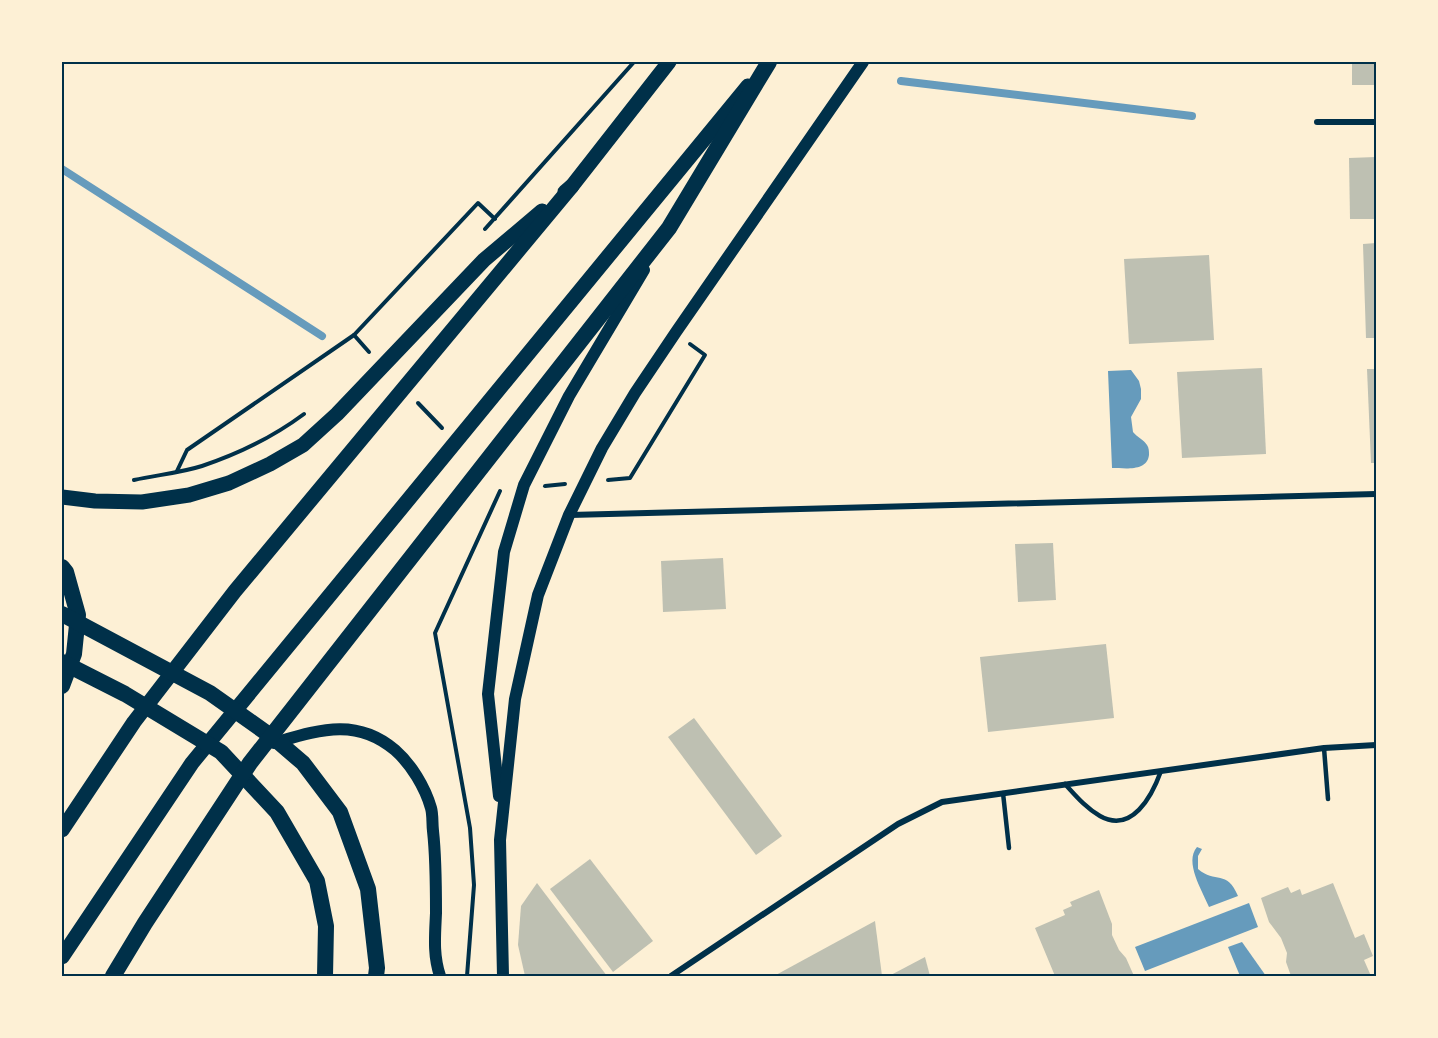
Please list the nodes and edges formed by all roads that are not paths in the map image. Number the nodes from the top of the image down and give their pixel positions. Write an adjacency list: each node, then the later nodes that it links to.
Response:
1 (669, 62): 6 (main road)
2 (769, 62): 7 (highway); 25 (main road)
3 (863, 62): 10 (main road)
4 (1317, 122): 5 (street)
5 (1377, 122)
6 (572, 186): 9 (main road); 23 (main road)
7 (669, 228): 16 (highway); 22 (main road)
8 (1377, 494): 10 (street)
9 (62, 497)
10 (569, 515): 22 (main road)
11 (62, 567): 14 (highway)
12 (62, 614): 28 (highway)
13 (62, 662): 27 (highway)
14 (62, 686)
15 (1377, 745): 17 (street)
16 (262, 747): 26 (highway); 29 (main road)
17 (1324, 748): 18 (street); 21 (lane)
18 (1161, 771): 19 (street); 19 (lane)
19 (1065, 784): 20 (street)
20 (1003, 793): 24 (lane); 31 (street)
21 (1328, 799)
22 (501, 822): 30 (main road)
23 (62, 830)
24 (1009, 848)
25 (62, 957)
26 (113, 976)
27 (325, 976)
28 (376, 976)
29 (440, 976)
30 (503, 976)
31 (671, 976)

